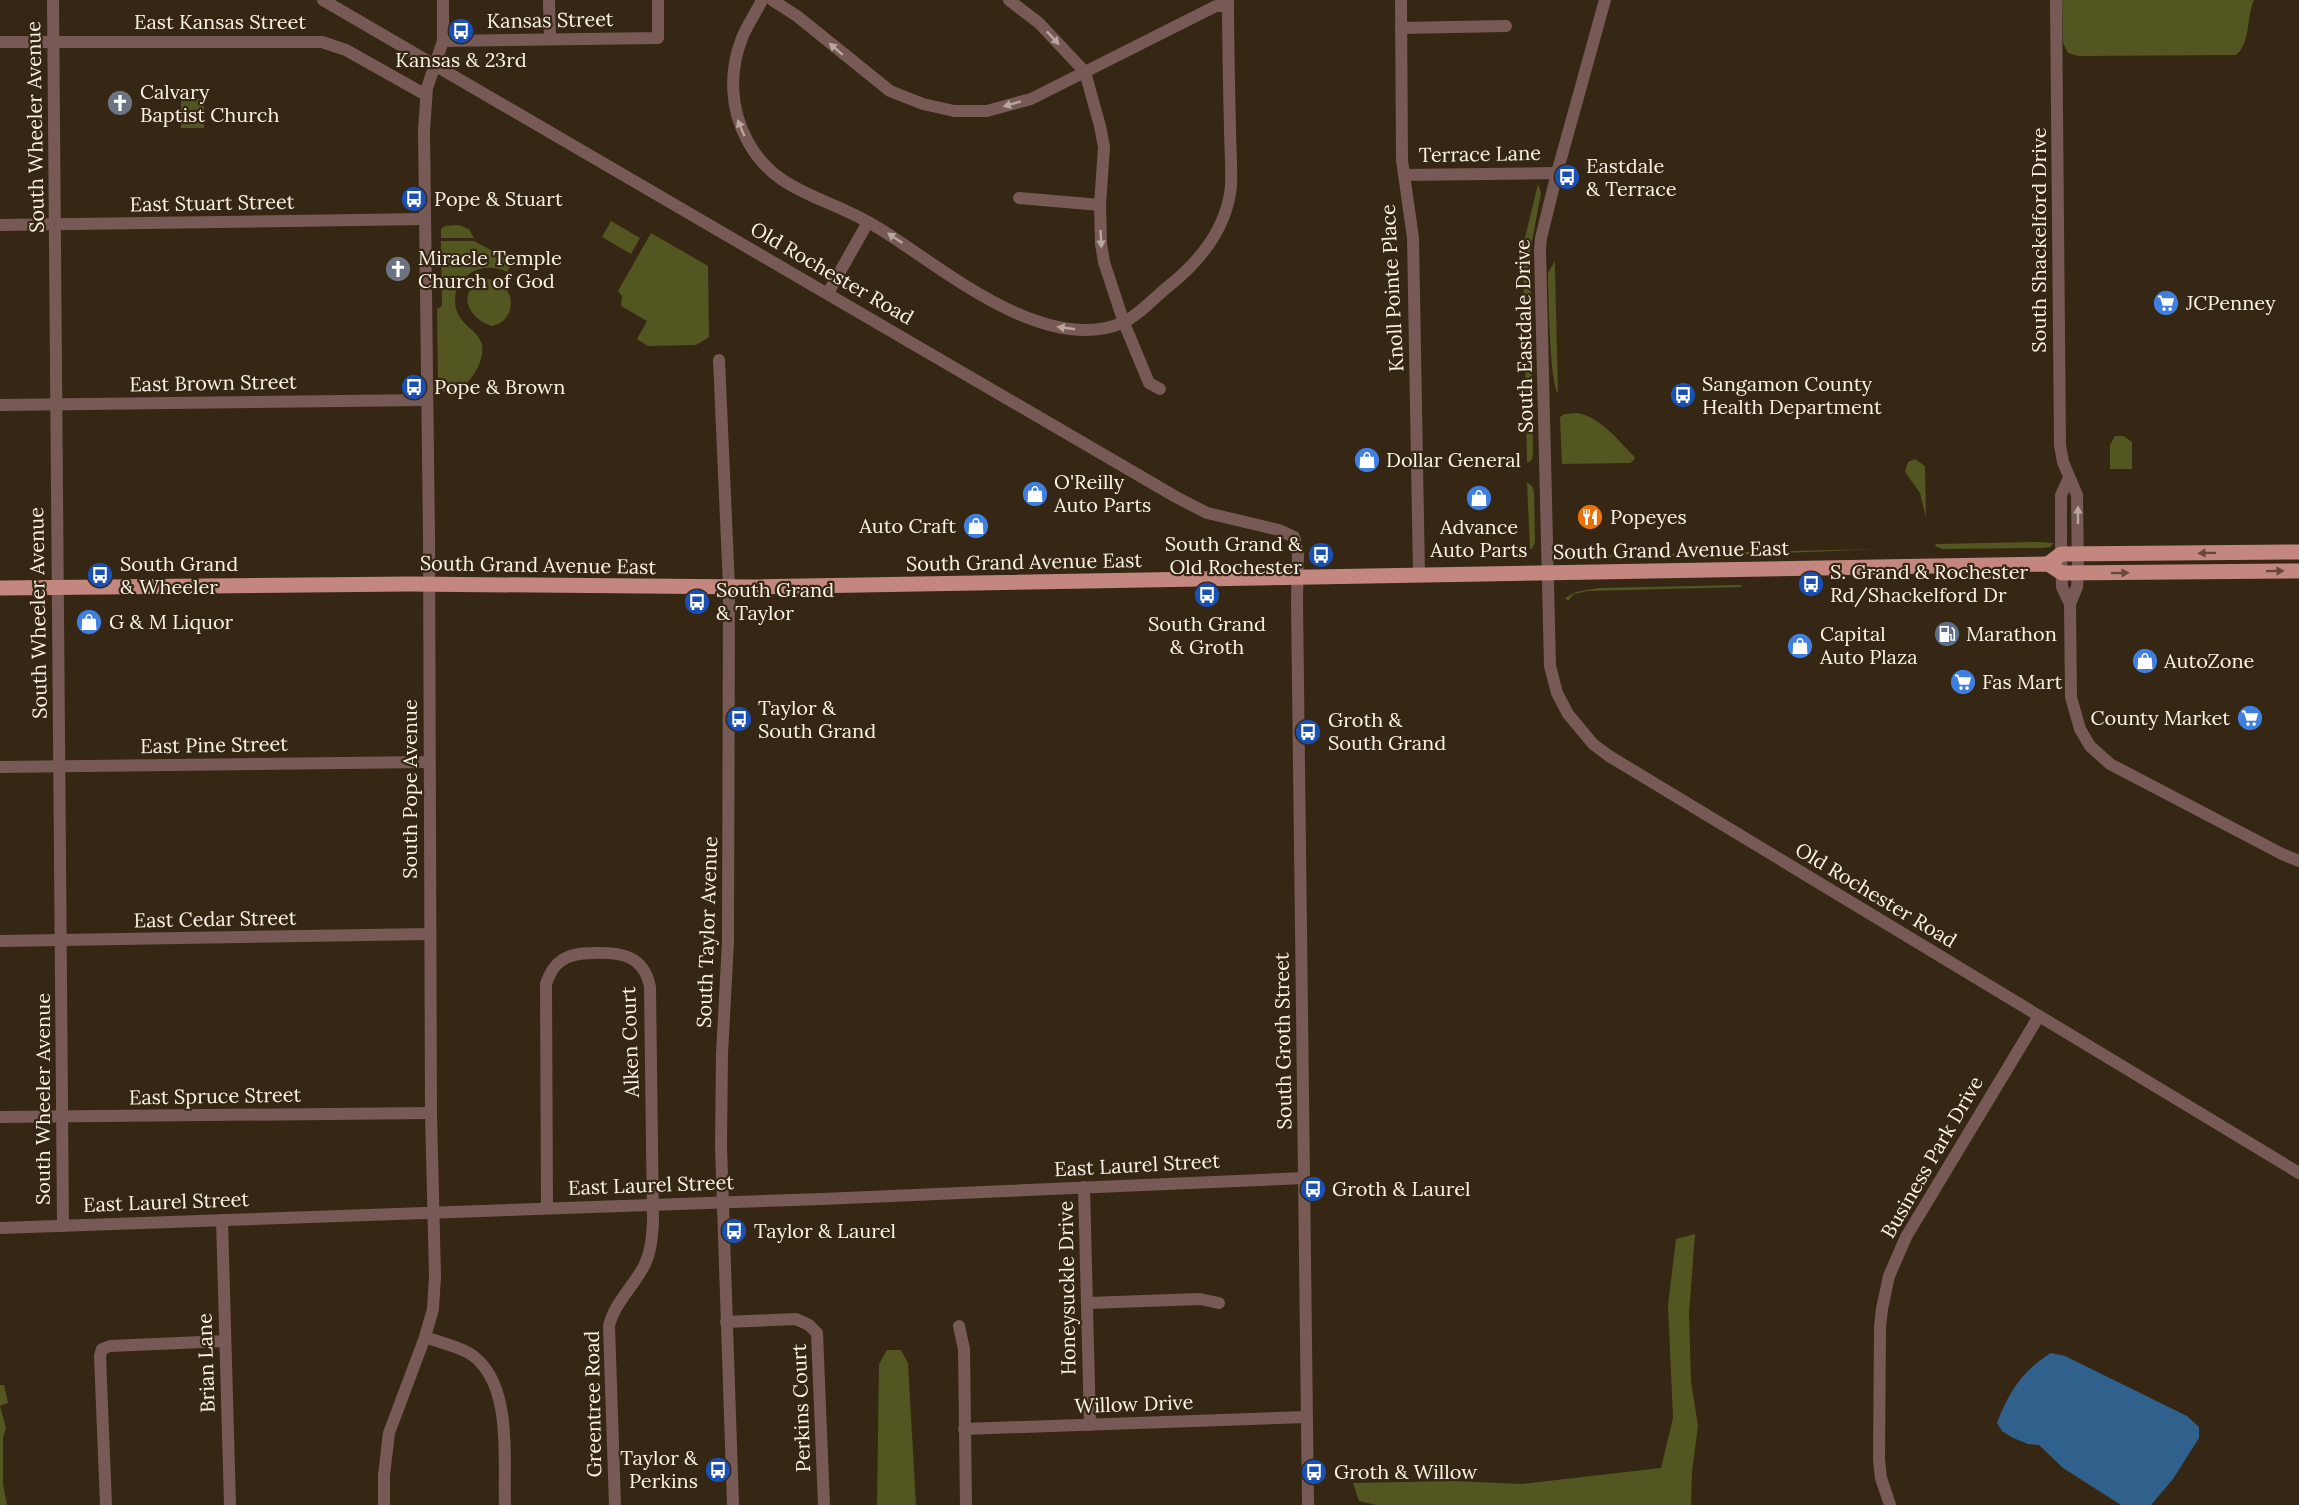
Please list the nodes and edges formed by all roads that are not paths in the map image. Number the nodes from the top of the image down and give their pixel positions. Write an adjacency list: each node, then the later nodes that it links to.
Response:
1 (53, 0): 18 (street, South Wheeler Avenue)
2 (323, 0): 19 (street, Old Rochester Road)
3 (443, 0): 16 (street, South Pope Avenue)
4 (549, 0): 15 (street)
5 (658, 0): 15 (street, Kansas Street)
6 (762, 0): 27 (street, one-way to 6)
7 (772, 0): 20 (street, one-way to 7)
8 (1009, 0): 20 (street, one-way to 20)
9 (1401, 0): 14 (street, Knoll Pointe Place)
10 (1605, 0): 22 (street, South Eastdale Drive)
11 (2056, 0): 37 (street, South Shackelford Drive)
12 (1228, 3): 20 (street); 31 (street)
13 (1506, 26): 14 (street)
14 (1401, 28): 23 (street, Knoll Pointe Place)
15 (550, 39): 16 (street, Kansas Street)
16 (443, 41): 19 (street, South Pope Avenue)
17 (0, 42): 18 (street, East Kansas Street)
18 (53, 42): 21 (street, East Kansas Street); 28 (street, South Wheeler Avenue)
19 (435, 66): 21 (street, South Pope Avenue); 30 (street, Old Rochester Road)
20 (1085, 72): 25 (street)
21 (426, 95): 26 (street, South Pope Avenue)
22 (1557, 173): 23 (street, Terrace Lane); 43 (street, South Eastdale Drive)
23 (1404, 175): 46 (street, Knoll Pointe Place)
24 (1019, 198): 25 (street)
25 (1100, 205): 31 (street, one-way to 31)
26 (425, 219): 28 (street, East Stuart Street); 34 (street, South Pope Avenue)
27 (868, 222): 30 (street); 31 (street, one-way to 27)
28 (55, 224): 29 (street, East Stuart Street); 36 (street, South Wheeler Avenue)
29 (0, 225)
30 (828, 293): 47 (street, Old Rochester Road)
31 (1124, 323): 33 (street)
32 (719, 360): 49 (street, South Taylor Avenue)
33 (1160, 389)
34 (427, 400): 36 (street, East Brown Street); 48 (street, South Pope Avenue)
35 (0, 405): 36 (street, East Brown Street)
36 (57, 405): 51 (street, South Wheeler Avenue)
37 (2069, 478): 39 (street, South Shackelford Drive); 40 (street, South Shackelford Drive, one-way to 37)
38 (2299, 552): 40 (main road, one-way to 40)
39 (2061, 554): 40 (main road); 41 (main road); 44 (street, South Shackelford Drive)
40 (2078, 554): 45 (street, South Shackelford Drive)
41 (2048, 564): 43 (main road, South Grand Avenue East); 44 (main road)
42 (2299, 571): 45 (main road, one-way to 42)
43 (1547, 573): 46 (main road, South Grand Avenue East); 60 (street, Old Rochester Road)
44 (2062, 573): 45 (main road); 52 (street, South Shackelford Drive)
45 (2079, 573): 52 (street, South Shackelford Drive)
46 (1419, 575): 47 (main road, South Grand Avenue East)
47 (1298, 578): 49 (main road, South Grand Avenue East); 65 (street, South Groth Street)
48 (429, 584): 49 (main road, South Grand Avenue East); 51 (main road, South Grand Avenue East); 53 (street, South Pope Avenue)
49 (729, 587): 67 (street, South Taylor Avenue)
50 (0, 588): 51 (main road, South Grand Avenue East)
51 (58, 588): 55 (street, South Wheeler Avenue)
52 (2070, 604): 56 (street, South Shackelford Drive)
53 (429, 762): 55 (street, East Pine Street); 57 (street, South Pope Avenue)
54 (0, 767): 55 (street, East Pine Street)
55 (59, 767): 58 (street, South Wheeler Avenue)
56 (2299, 861)
57 (430, 934): 58 (street, East Cedar Street); 61 (street, South Pope Avenue)
58 (61, 940): 59 (street, East Cedar Street); 63 (street, South Wheeler Avenue)
59 (0, 941)
60 (2039, 1016): 64 (street, Old Rochester Road); 92 (street, Business Park Drive)
61 (431, 1113): 63 (street, East Spruce Street); 70 (street, South Pope Avenue)
62 (0, 1117): 63 (street, East Spruce Street)
63 (63, 1117): 72 (street, South Wheeler Avenue)
64 (2299, 1173)
65 (1304, 1178): 66 (street, East Laurel Street); 80 (street, South Groth Street)
66 (1084, 1187): 67 (street, East Laurel Street); 74 (street, Honeysuckle Drive)
67 (723, 1202): 68 (street, East Laurel Street); 76 (street, South Taylor Avenue)
68 (653, 1205): 69 (street, East Laurel Street); 69 (street, Alken Court); 87 (street, Greentree Road)
69 (547, 1208): 70 (street, East Laurel Street)
70 (433, 1212): 71 (street, East Laurel Street); 78 (street, South Pope Avenue)
71 (222, 1220): 72 (street, East Laurel Street); 79 (street, Brian Lane)
72 (63, 1226): 73 (street, East Laurel Street)
73 (0, 1228)
74 (1088, 1303): 75 (street); 81 (street, Honeysuckle Drive)
75 (1219, 1303)
76 (726, 1322): 88 (street, South Taylor Avenue); 89 (street, Perkins Court)
77 (959, 1326): 82 (street)
78 (425, 1337): 85 (street, South Pope Avenue); 86 (street)
79 (225, 1341): 83 (street); 84 (street, Brian Lane)
80 (1306, 1417): 81 (street, Willow Drive); 91 (street, South Groth Street)
81 (1090, 1425): 82 (street, Willow Drive)
82 (964, 1430): 90 (street)
83 (106, 1505)
84 (230, 1505)
85 (384, 1505)
86 (505, 1505)
87 (615, 1505)
88 (733, 1505)
89 (825, 1505)
90 (966, 1505)
91 (1308, 1505)
92 (1890, 1505)

